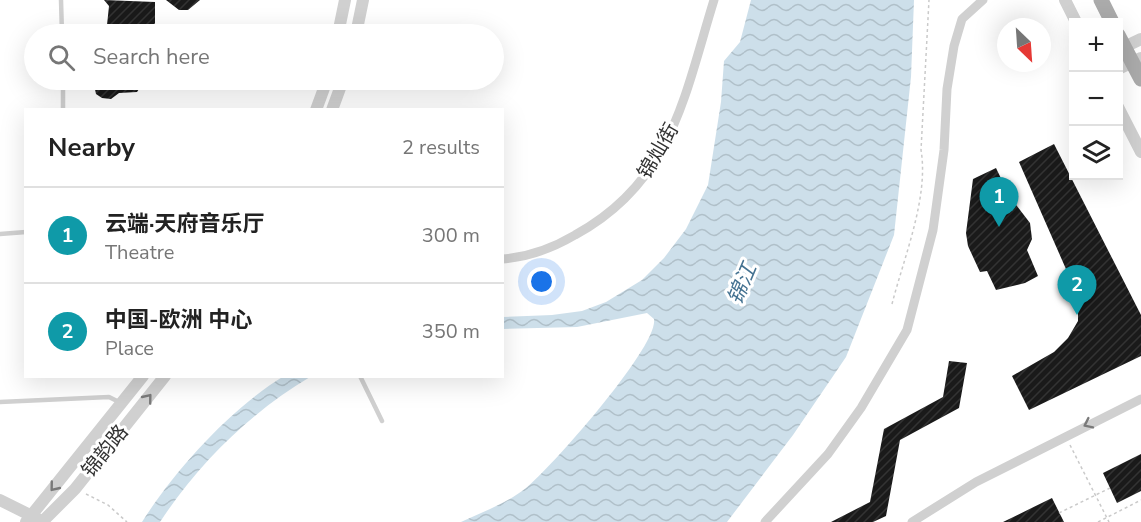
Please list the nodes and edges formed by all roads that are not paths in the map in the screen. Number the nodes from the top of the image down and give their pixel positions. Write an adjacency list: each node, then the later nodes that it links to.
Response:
1 (61, 0): 10 (lane)
2 (345, 0): 11 (street)
3 (363, 0): 12 (street)
4 (714, 0): 28 (street, 锦灿街)
5 (983, 0): 38 (street)
6 (1065, 0): 8 (street)
7 (1101, 0): 9 (main road)
8 (1074, 18)
9 (1110, 18)
10 (62, 24)
11 (340, 24)
12 (358, 24)
13 (1141, 39): 14 (street)
14 (1123, 44)
15 (1123, 48): 16 (main road)
16 (1131, 63): 17 (main road)
17 (1141, 80)
18 (63, 90): 21 (lane)
19 (323, 90): 22 (street)
20 (339, 90): 23 (street)
21 (63, 108)
22 (317, 108)
23 (333, 108)
24 (1123, 115): 25 (street)
25 (1141, 152)
26 (24, 232): 27 (lane)
27 (0, 234)
28 (504, 259)
29 (141, 378): 34 (street, 锦韵路)
30 (163, 378): 37 (street, 锦韵路, one-way to 30)
31 (361, 378): 35 (lane)
32 (1141, 399): 39 (street, one-way to 39)
33 (0, 402): 34 (lane)
34 (121, 404): 37 (street, 锦韵路, one-way to 37)
35 (382, 421)
36 (0, 500): 37 (street)
37 (35, 520)
38 (765, 522)
39 (912, 522)

